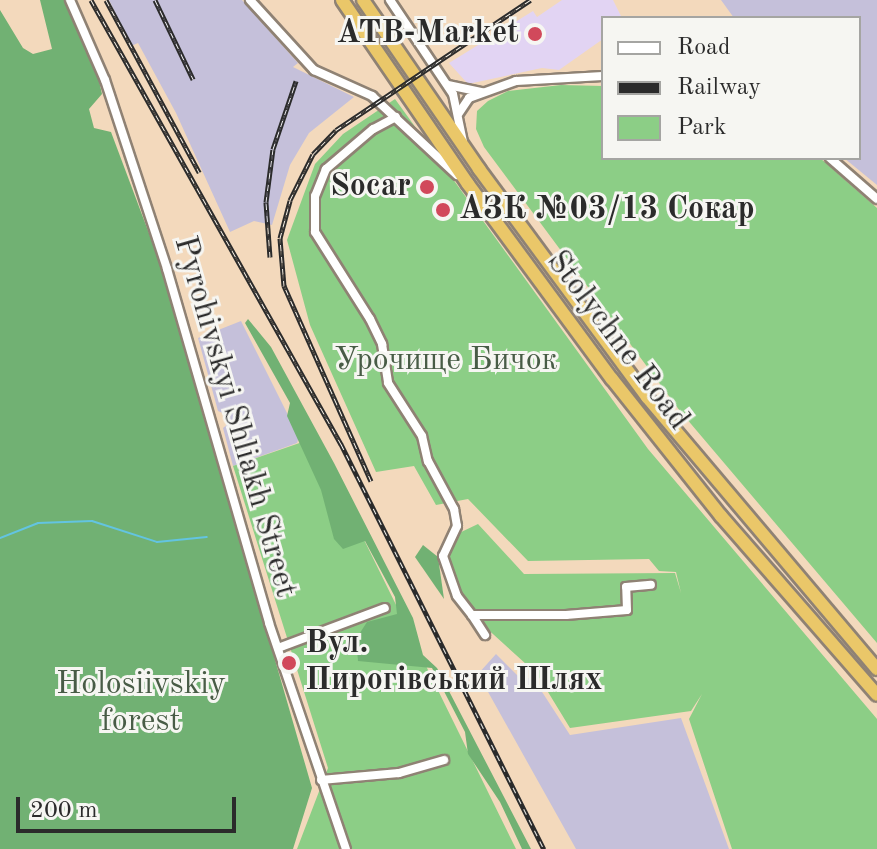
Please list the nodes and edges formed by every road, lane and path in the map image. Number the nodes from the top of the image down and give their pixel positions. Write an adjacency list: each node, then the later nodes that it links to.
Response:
1 (70, 0): 19 (street, Pyrohivskyi Shliakh Street)
2 (250, 0): 10 (street)
3 (342, 0): 13 (highway, Stolychne Road)
4 (363, 0): 11 (highway, Stolychne Road)
5 (390, 0): 7 (street)
6 (601, 76): 8 (street)
7 (447, 85): 8 (street); 9 (street)
8 (483, 92): 9 (street)
9 (459, 113): 11 (street)
10 (396, 117): 13 (street); 17 (street)
11 (463, 146): 20 (highway, Stolychne Road)
12 (832, 160): 14 (street)
13 (468, 184): 21 (highway, Stolychne Road)
14 (877, 199)
15 (651, 585): 17 (street)
16 (385, 608): 19 (street)
17 (472, 615): 18 (street)
18 (485, 635)
19 (278, 648): 23 (street, Pyrohivskyi Shliakh Street)
20 (877, 669)
21 (877, 695)
22 (444, 760): 23 (street)
23 (321, 780): 24 (street, Pyrohivskyi Shliakh Street)
24 (346, 849)

